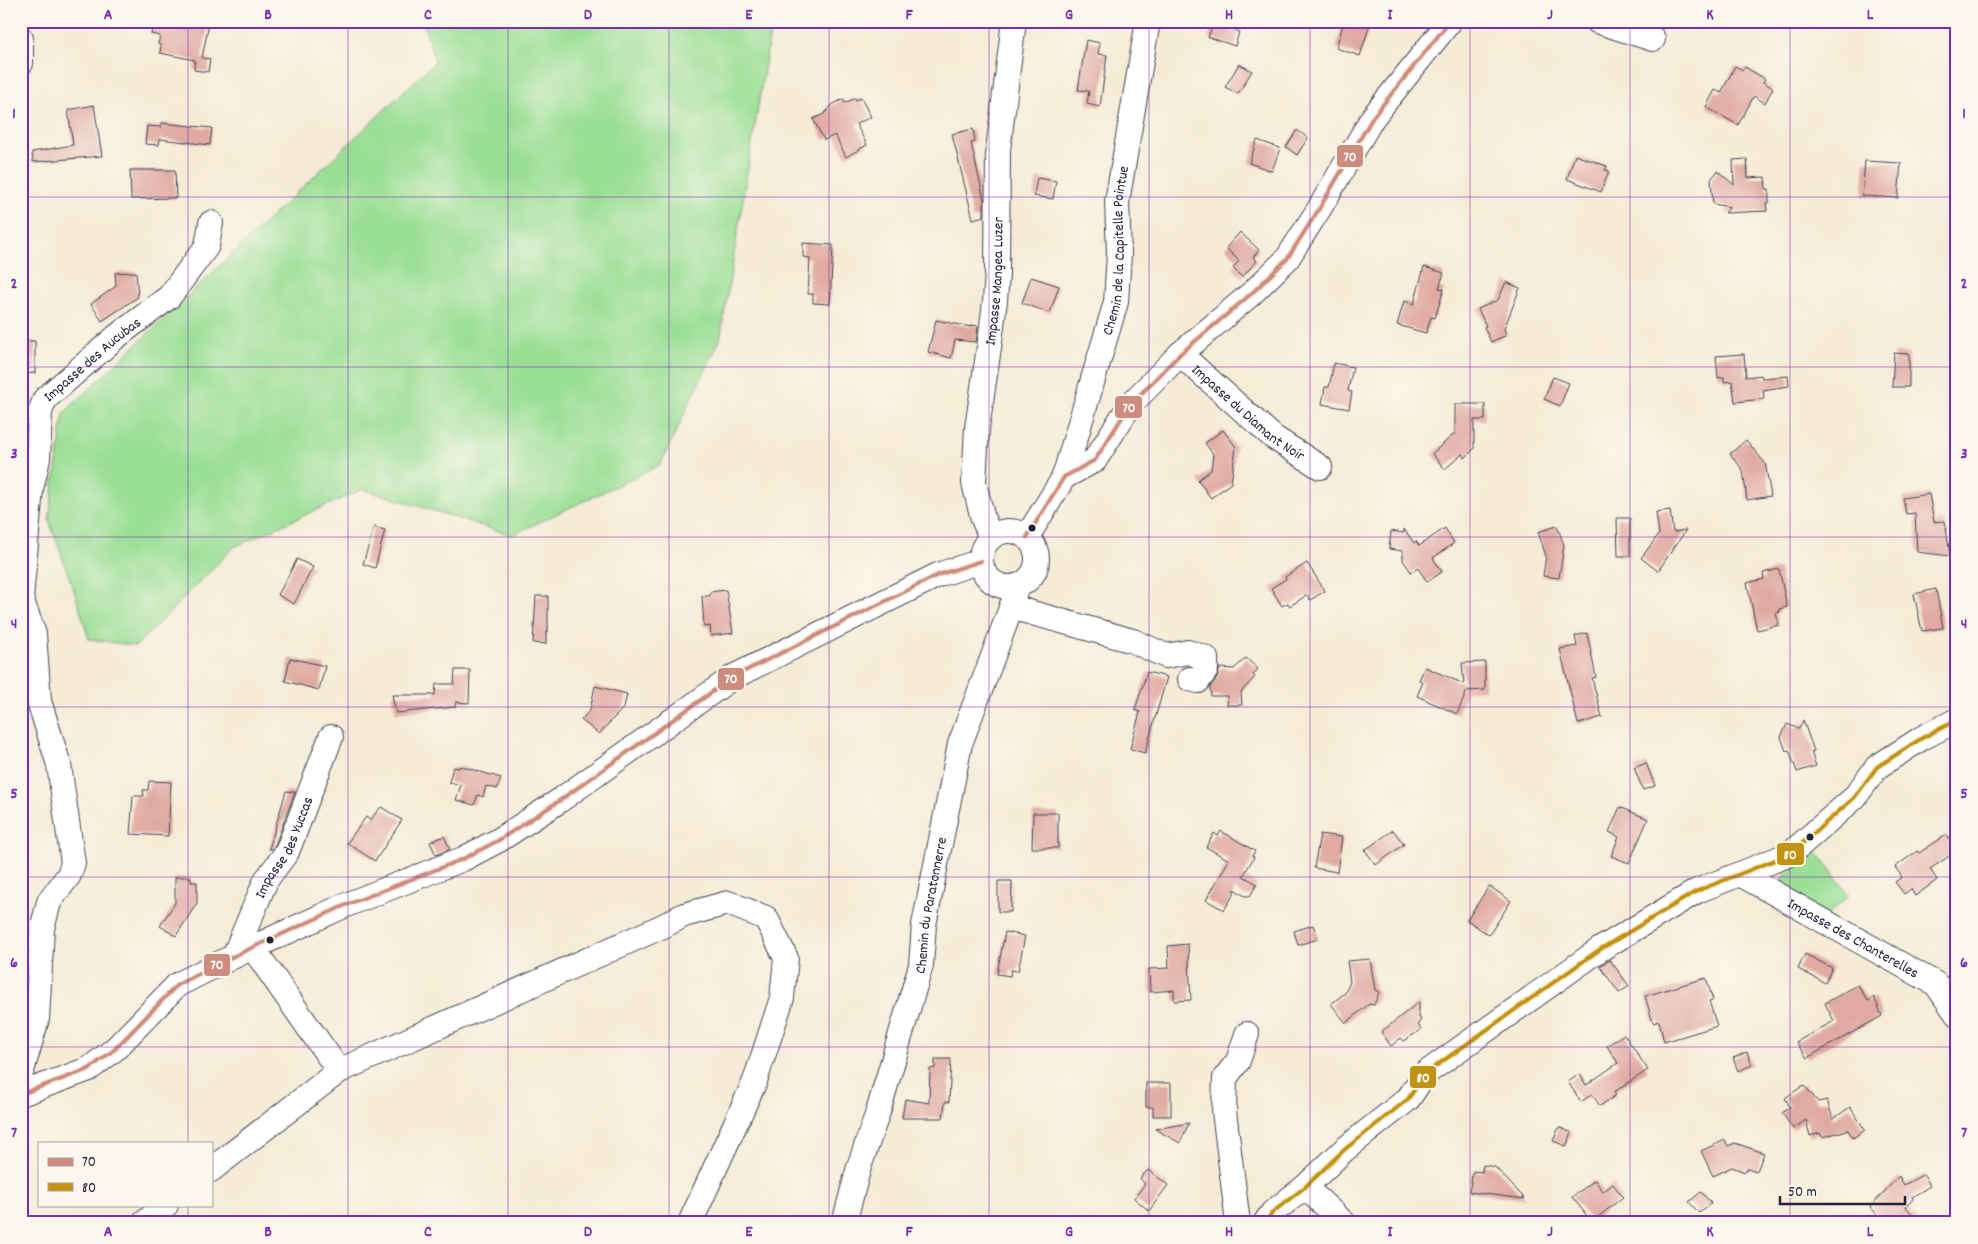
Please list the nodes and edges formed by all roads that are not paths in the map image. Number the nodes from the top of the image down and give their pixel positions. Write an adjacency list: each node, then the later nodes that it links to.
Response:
1 (1014, 21): 12 (street, Impasse Mangea Luzer)
2 (1148, 21): 11 (street, Chemin de la Capitelle Pointue)
3 (1450, 21): 9 (street)
4 (1597, 21): 6 (street)
5 (21, 39): 7 (street)
6 (1653, 40)
7 (21, 63)
8 (211, 223): 24 (street, Impasse des Aucubas)
9 (1180, 354): 10 (street, Impasse du Diamant Noir); 11 (street)
10 (1320, 466)
11 (1064, 477): 13 (street)
12 (991, 537): 13 (street); 14 (street)
13 (1027, 537): 15 (street)
14 (981, 560): 15 (street); 20 (street)
15 (1013, 597): 16 (street); 31 (street, Chemin du Paratonnerre)
16 (1190, 679)
17 (1957, 720): 19 (street)
18 (331, 737): 20 (street, Impasse des Yuccas)
19 (1740, 874): 21 (street, Impasse des Chanterelles); 27 (street)
20 (243, 952): 23 (street); 25 (street)
21 (1957, 1014)
22 (1247, 1034): 32 (street)
23 (339, 1071): 26 (street); 30 (street)
24 (21, 1074)
25 (21, 1094)
26 (212, 1169)
27 (1305, 1187): 33 (street); 34 (street)
28 (165, 1206): 29 (street)
29 (144, 1223)
30 (690, 1223)
31 (844, 1223)
32 (1238, 1223)
33 (1265, 1223)
34 (1344, 1223)

